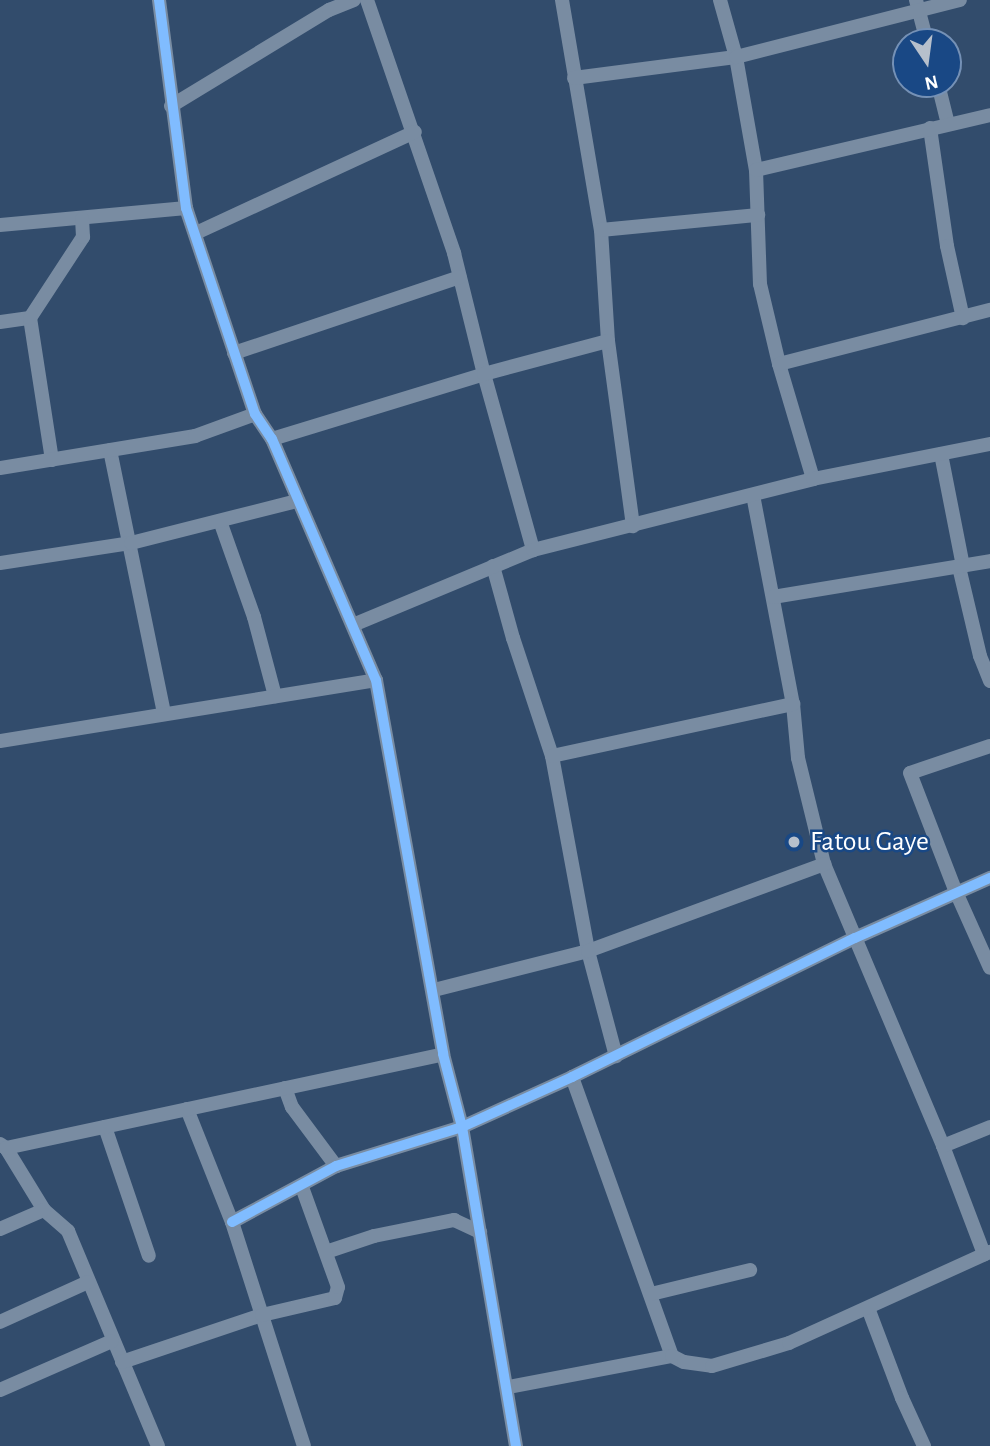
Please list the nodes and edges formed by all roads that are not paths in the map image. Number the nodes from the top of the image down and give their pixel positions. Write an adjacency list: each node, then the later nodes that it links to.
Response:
1 (159, 0): 13 (street)
2 (354, 0): 7 (street)
3 (367, 0): 17 (street)
4 (562, 0): 11 (street)
5 (720, 0): 10 (street)
6 (960, 0): 8 (street)
7 (327, 5): 13 (street)
8 (918, 6): 9 (street); 10 (street)
9 (924, 28)
10 (736, 57): 11 (street); 18 (street)
11 (574, 78): 23 (street)
12 (942, 98): 15 (street)
13 (171, 106): 19 (street)
14 (990, 115): 15 (street)
15 (948, 124): 16 (street)
16 (930, 128): 18 (street); 28 (street)
17 (415, 132): 24 (street); 25 (street)
18 (755, 170): 20 (street)
19 (186, 208): 21 (street); 24 (street)
20 (758, 215): 23 (street); 32 (street)
21 (82, 219): 22 (street); 27 (street)
22 (0, 225)
23 (601, 230): 30 (street)
24 (197, 233): 31 (street)
25 (460, 277): 31 (street); 33 (street)
26 (990, 310): 28 (street)
27 (30, 318): 29 (street); 39 (street)
28 (962, 318): 32 (street)
29 (0, 322)
30 (608, 341): 33 (street); 45 (street)
31 (234, 353): 34 (street)
32 (779, 364): 41 (street)
33 (484, 374): 35 (street); 47 (street)
34 (255, 414): 35 (street); 37 (street)
35 (272, 439): 43 (street)
36 (990, 444): 38 (street)
37 (110, 450): 39 (street); 46 (street)
38 (941, 454): 41 (street); 51 (street)
39 (52, 460): 40 (street)
40 (0, 468)
41 (813, 479): 42 (street)
42 (753, 495): 45 (street); 52 (street)
43 (297, 501): 44 (street); 53 (street)
44 (220, 521): 46 (street); 56 (street)
45 (633, 526): 47 (street)
46 (131, 543): 49 (street); 58 (street)
47 (533, 550): 50 (street)
48 (990, 561): 51 (street)
49 (0, 562)
50 (493, 566): 53 (street); 61 (street)
51 (961, 567): 52 (street); 55 (street)
52 (773, 597): 57 (street)
53 (353, 625): 54 (street)
54 (376, 680): 56 (street); 68 (street)
55 (990, 681)
56 (275, 696): 58 (street)
57 (793, 704): 61 (street); 62 (street)
58 (164, 714): 59 (street)
59 (0, 741)
60 (990, 746): 64 (street)
61 (552, 756): 66 (street)
62 (824, 864): 65 (street); 66 (street)
63 (990, 878): 64 (street)
64 (956, 892): 65 (street); 67 (street)
65 (855, 938): 70 (street); 78 (street)
66 (588, 951): 68 (street); 70 (street)
67 (990, 968)
68 (434, 990): 69 (street)
69 (443, 1054): 72 (street); 75 (street)
70 (617, 1056): 71 (street)
71 (572, 1077): 75 (street); 90 (street)
72 (285, 1088): 73 (street); 79 (street)
73 (187, 1109): 74 (street); 82 (street)
74 (105, 1127): 77 (street); 87 (street)
75 (461, 1127): 79 (street); 84 (street)
76 (990, 1127): 78 (street)
77 (3, 1146): 81 (street)
78 (943, 1146): 86 (street)
79 (335, 1166): 80 (street)
80 (302, 1187): 82 (street); 85 (street)
81 (44, 1210): 83 (street); 89 (street)
82 (232, 1222): 92 (street)
83 (0, 1229)
84 (480, 1232): 85 (street); 97 (street)
85 (326, 1252): 92 (street)
86 (987, 1253): 91 (street)
87 (149, 1256)
88 (750, 1270): 90 (street)
89 (88, 1282): 93 (street); 94 (street)
90 (651, 1294): 95 (street)
91 (868, 1308): 95 (street); 102 (street)
92 (262, 1315): 96 (street); 100 (street)
93 (0, 1322)
94 (112, 1341): 96 (street); 98 (street)
95 (672, 1356): 97 (street)
96 (122, 1362): 99 (street)
97 (508, 1387): 101 (street)
98 (0, 1390)
99 (158, 1446)
100 (304, 1446)
101 (515, 1446)
102 (924, 1446)

